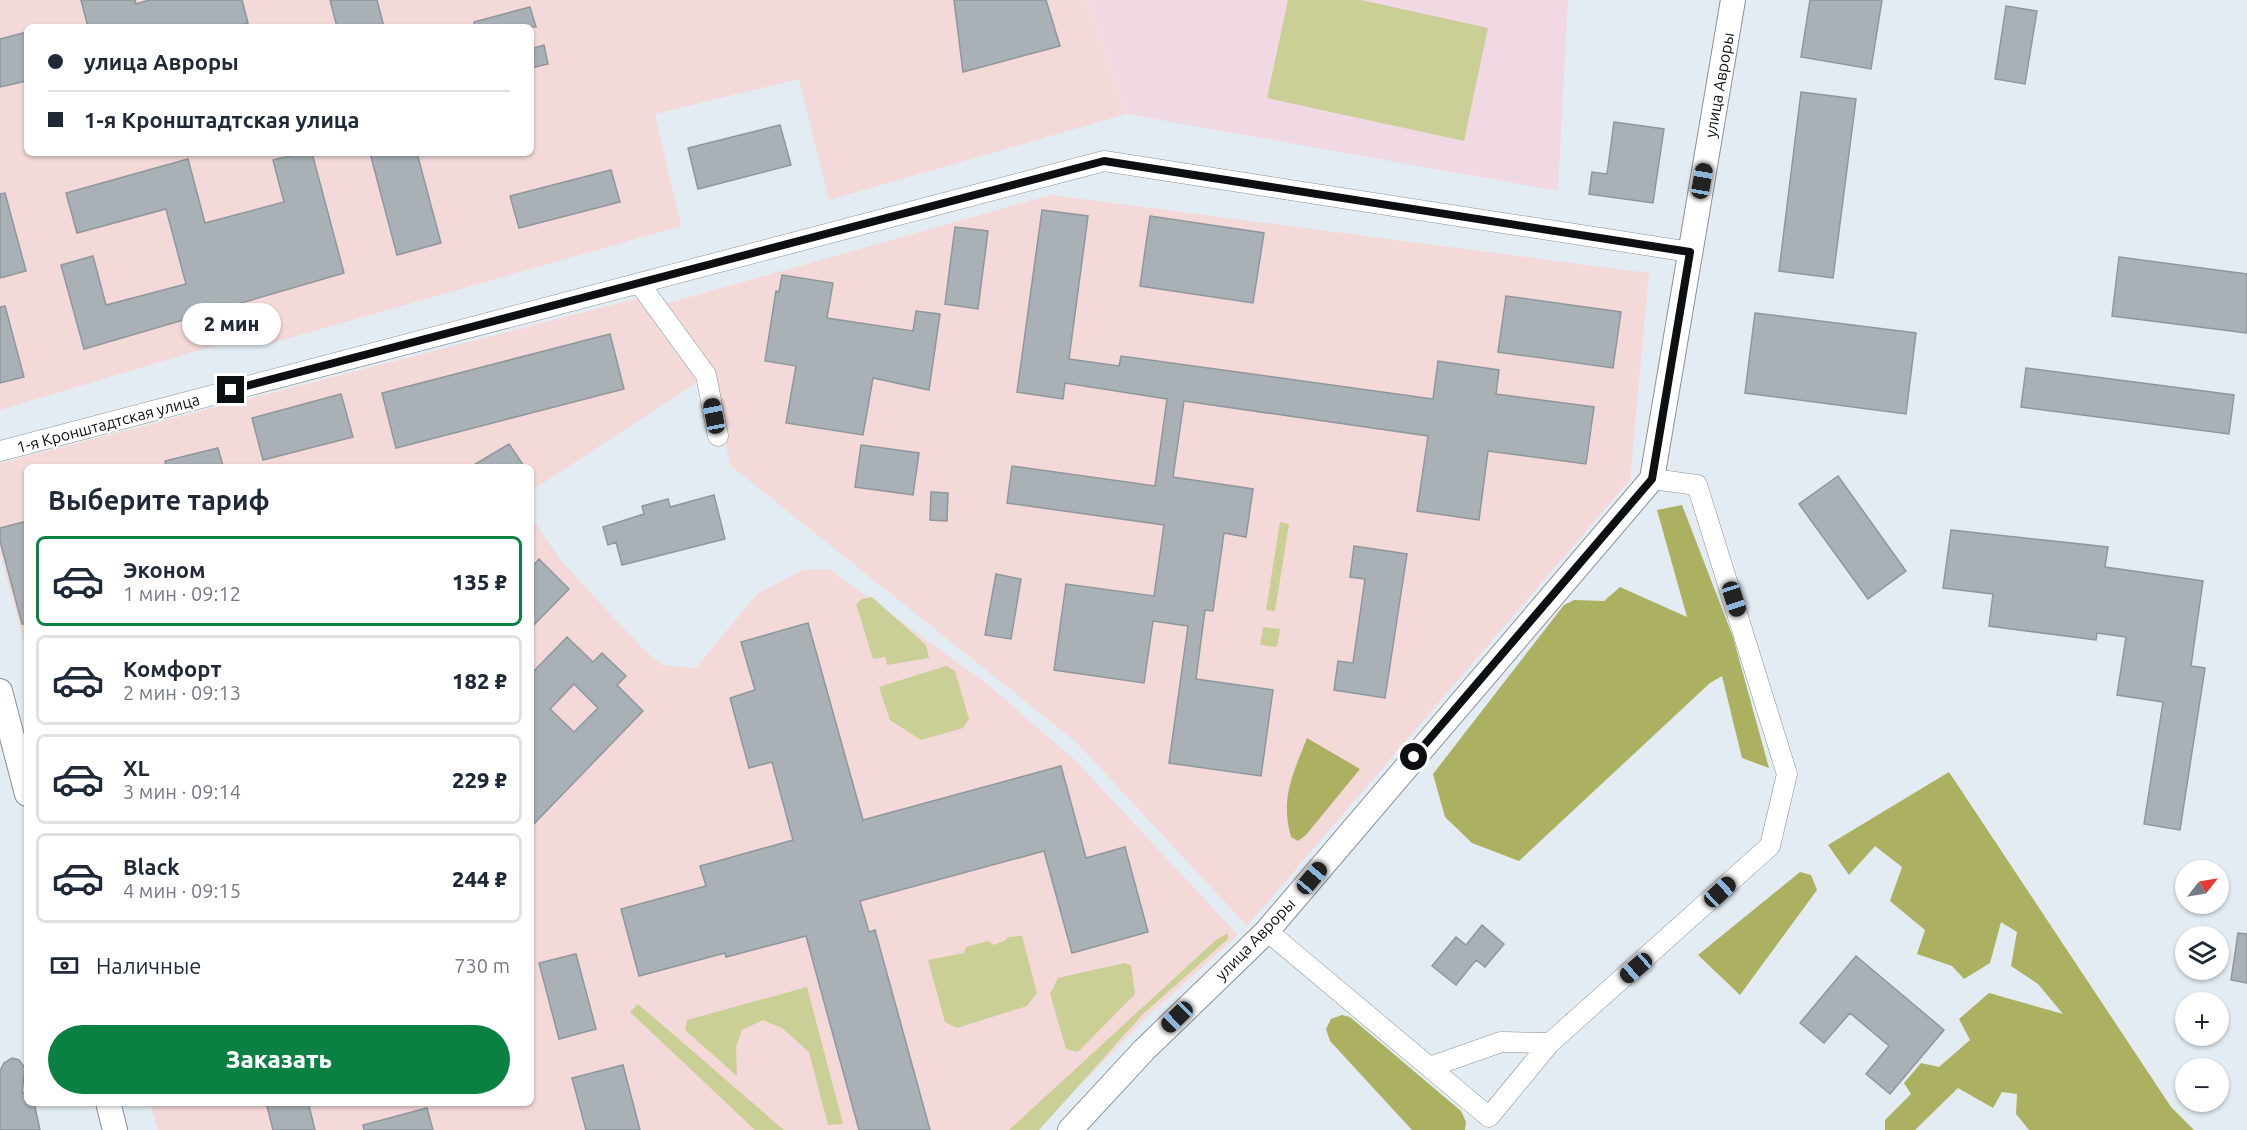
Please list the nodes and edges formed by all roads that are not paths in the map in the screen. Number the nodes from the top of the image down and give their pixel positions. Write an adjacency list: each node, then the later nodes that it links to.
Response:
1 (1733, 0): 2 (street, улица Авроры)
2 (1690, 252): 3 (street, 1-я Кронштадтская улица); 6 (street, улица Авроры)
3 (639, 283): 4 (street); 5 (street, 1-я Кронштадтская улица)
4 (718, 436)
5 (0, 451)
6 (1652, 479): 9 (street, улица Авроры); 10 (street)
7 (0, 691): 8 (street)
8 (24, 783)
9 (1267, 931): 11 (street); 14 (street, улица Авроры)
10 (1550, 1043): 11 (street); 11 (street)
11 (1430, 1067)
12 (109, 1106): 13 (street)
13 (115, 1130)
14 (1070, 1130)

